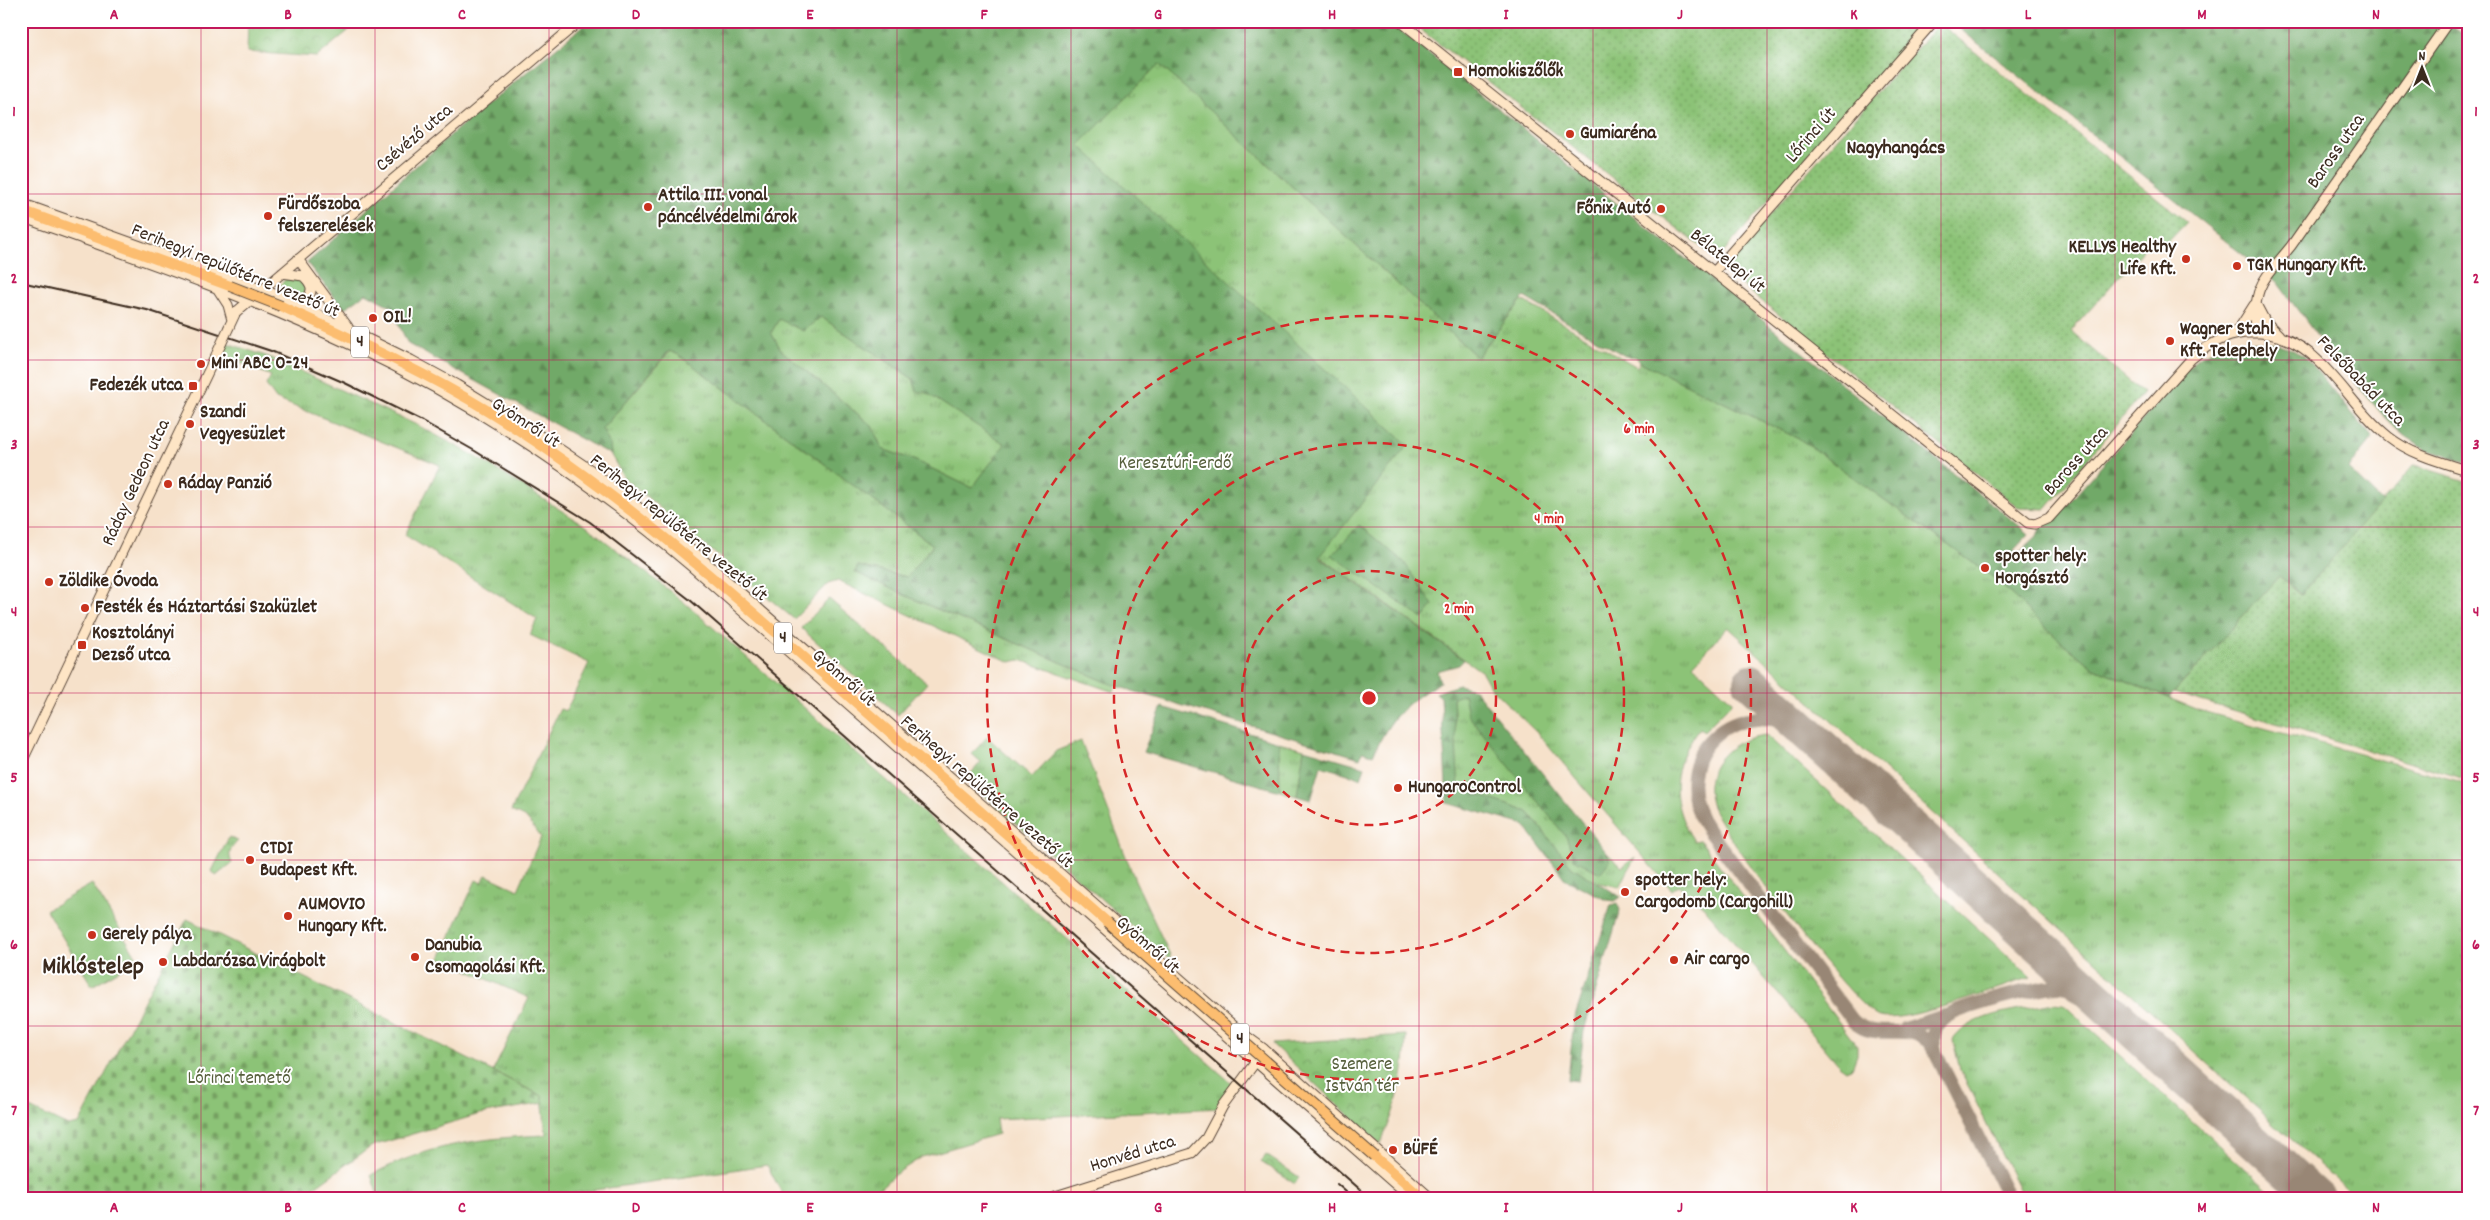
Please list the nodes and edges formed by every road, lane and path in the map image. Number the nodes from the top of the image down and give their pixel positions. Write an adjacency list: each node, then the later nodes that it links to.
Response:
1 (580, 21): 8 (street, Csévéző utca)
2 (1400, 21): 9 (street, Bélatelepi út)
3 (1934, 21): 9 (street, Lőrinci út)
4 (2449, 21): 16 (street, Baross utca)
5 (21, 203): 11 (street, Gyömrői út)
6 (21, 210): 11 (main road, Ferihegyi repülőtérre vezető út / 4)
7 (21, 217): 12 (street, Gyömrői út)
8 (298, 259): 10 (street, Csévéző utca); 19 (street, Gyömrői út)
9 (1714, 272): 24 (street, Bélatelepi út)
10 (282, 273): 13 (street, Csévéző utca); 15 (street)
11 (233, 283): 12 (street); 13 (street, Gyömrői út); 17 (main road, Ferihegyi repülőtérre vezető út / 4, bridge)
12 (218, 288): 14 (street, Gyömrői út); 18 (street)
13 (263, 289): 14 (street, Csévéző utca); 17 (street, Gyömrői út)
14 (248, 301): 17 (street, Gyömrői út); 18 (street, Ráday Gedeon utca)
15 (291, 301): 17 (street, Gyömrői út); 19 (street, Gyömrői út)
16 (2255, 301): 20 (street, Baross utca); 21 (street); 22 (street, Baross utca)
17 (278, 304): 27 (street, Gyömrői út); 30 (main road, Ferihegyi repülőtérre vezető út / 4, bridge)
18 (230, 324): 25 (street, Ráday Gedeon utca, bridge)
19 (350, 330): 26 (street, Gyömrői út)
20 (2254, 333): 21 (street, Felsőbabád utca); 22 (street, Baross utca)
21 (2280, 336): 23 (street, Felsőbabád utca)
22 (2227, 337): 24 (street, Baross utca)
23 (2469, 471)
24 (2036, 524)
25 (21, 764)
26 (1260, 1046): 27 (street, Honvéd utca); 31 (street, Gyömrői út)
27 (1250, 1065): 28 (street, Honvéd utca); 29 (street)
28 (1046, 1199)
29 (1412, 1199)
30 (1423, 1199)
31 (1432, 1199)

